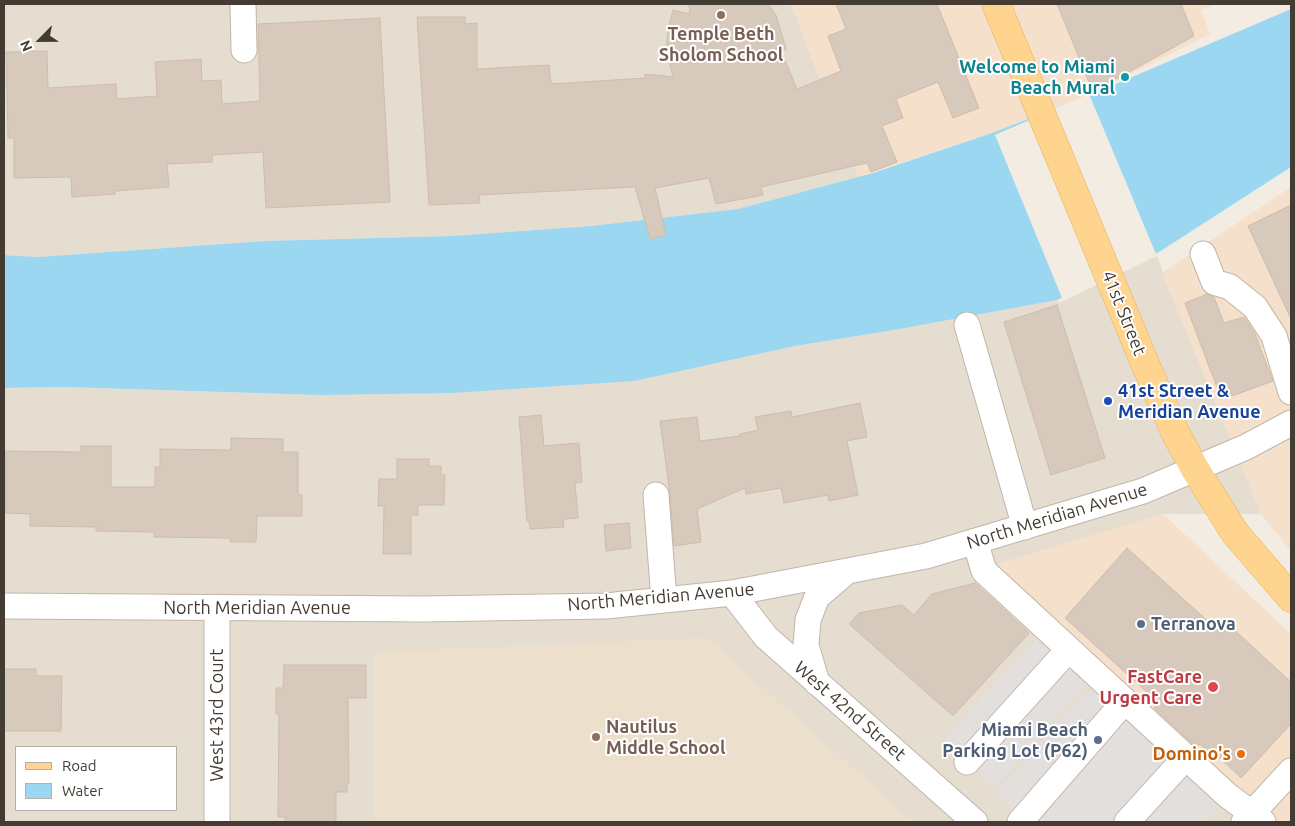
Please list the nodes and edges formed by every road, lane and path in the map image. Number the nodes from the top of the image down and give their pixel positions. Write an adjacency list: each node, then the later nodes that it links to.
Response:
1 (243, 4): 3 (street)
2 (996, 4): 8 (main road, 41st Street)
3 (244, 50)
4 (1202, 254): 6 (street)
5 (967, 324): 10 (street)
6 (1291, 392)
7 (1291, 423): 8 (street, North Meridian Avenue)
8 (1195, 470): 10 (street, North Meridian Avenue); 14 (main road, 41st Street)
9 (656, 495): 15 (street)
10 (1025, 527): 11 (street, North Meridian Avenue)
11 (975, 541): 12 (street, North Meridian Avenue); 18 (street)
12 (847, 571): 13 (street, North Meridian Avenue); 19 (street)
13 (732, 593): 15 (street, North Meridian Avenue); 19 (street, West 42nd Street)
14 (1291, 598)
15 (664, 600): 17 (street, North Meridian Avenue)
16 (4, 606): 17 (street, North Meridian Avenue)
17 (216, 608): 25 (street, West 43rd Court)
18 (1069, 649): 20 (street); 22 (street)
19 (817, 683): 26 (street, West 42nd Street)
20 (1125, 701): 21 (street); 27 (street)
21 (1186, 757): 24 (street); 28 (street)
22 (967, 762)
23 (1291, 771): 24 (street)
24 (1253, 819)
25 (217, 822)
26 (975, 822)
27 (1020, 822)
28 (1127, 822)

